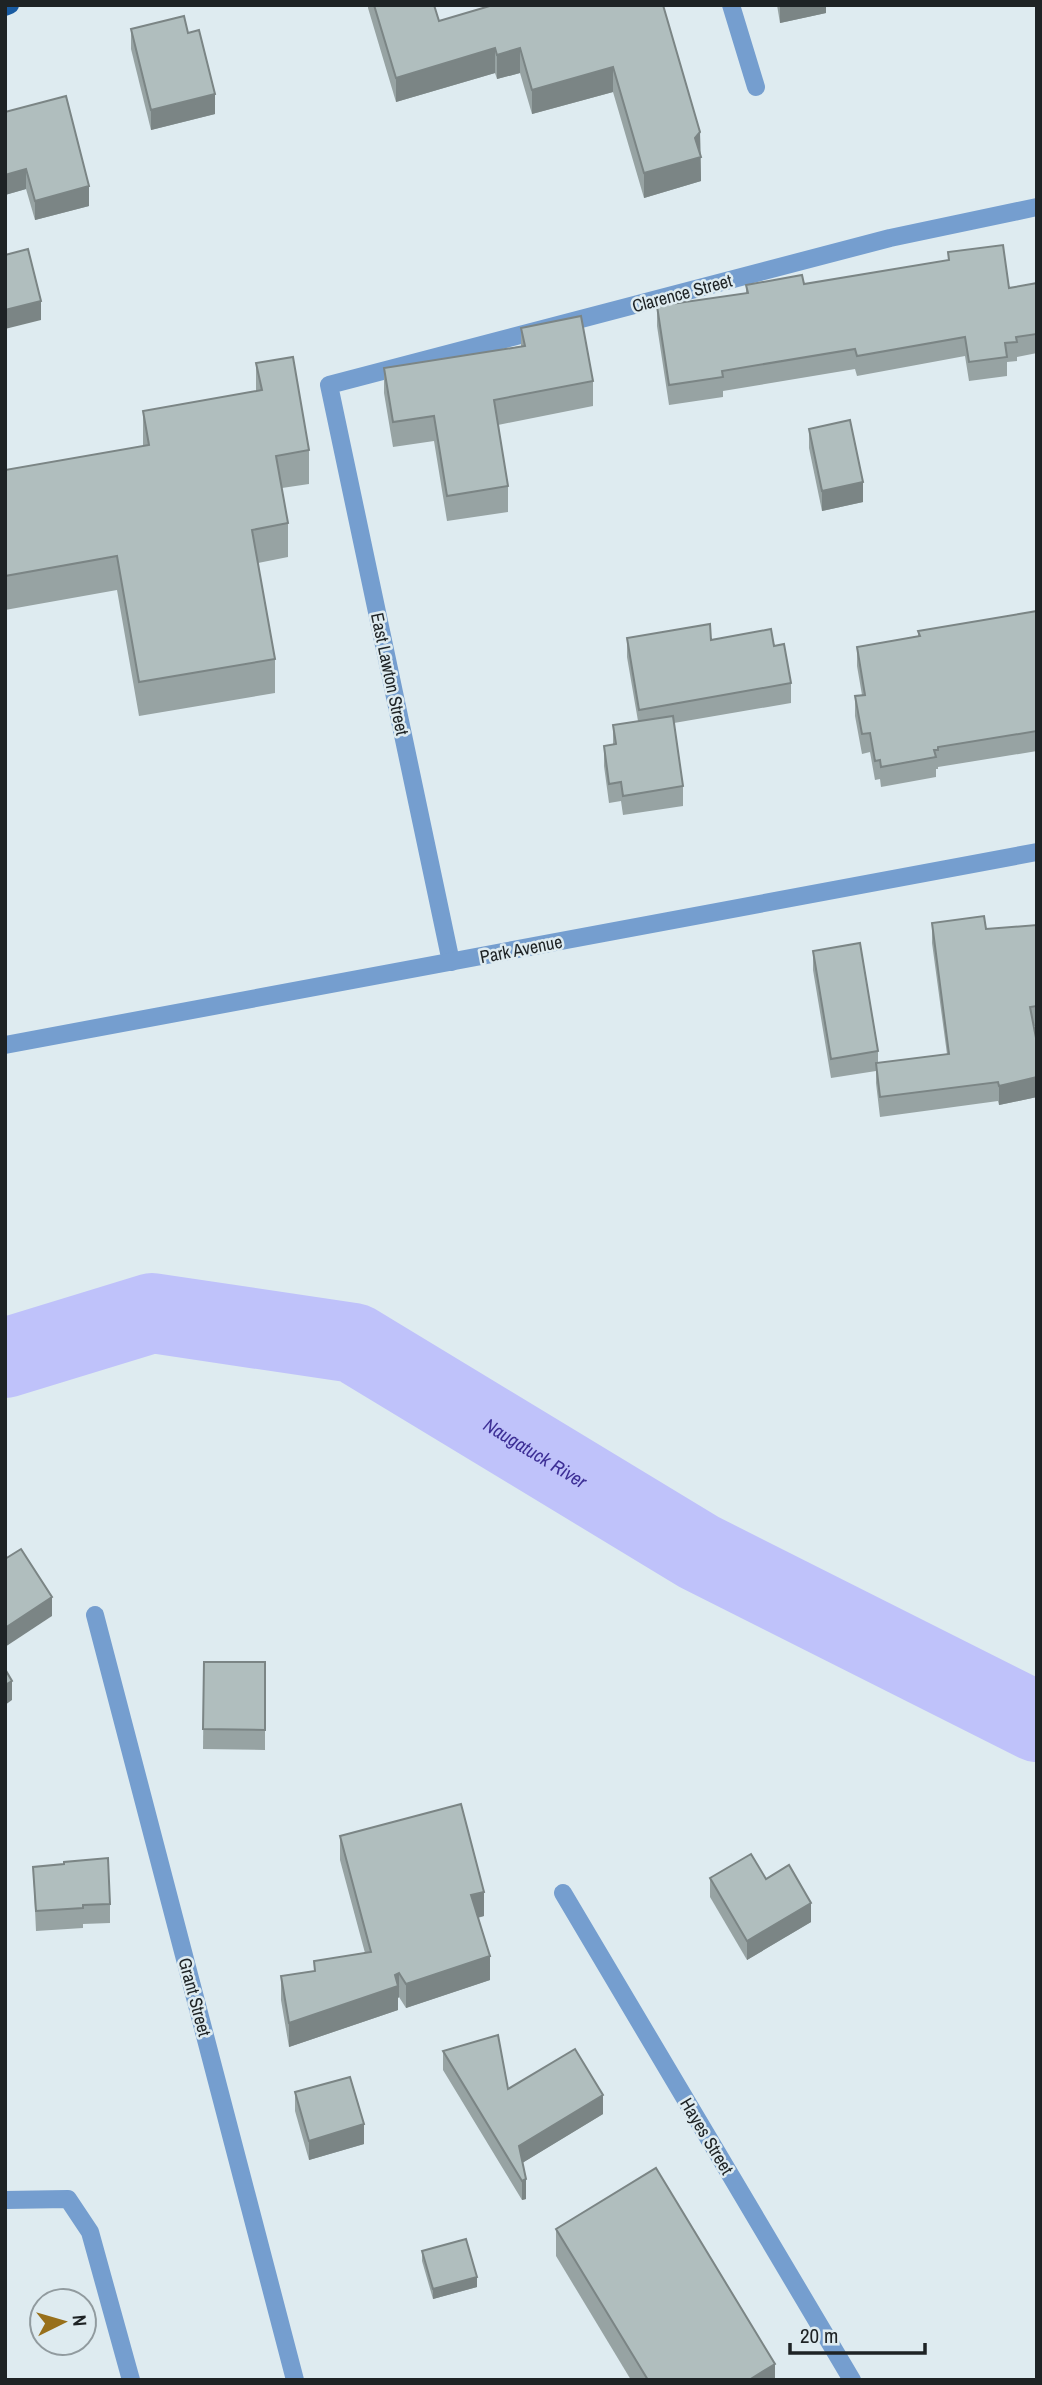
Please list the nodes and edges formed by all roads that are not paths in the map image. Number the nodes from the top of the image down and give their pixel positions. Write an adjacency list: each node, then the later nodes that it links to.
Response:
1 (731, 5): 2 (street)
2 (756, 87)
3 (1037, 207): 4 (street, Clarence Street)
4 (329, 385): 6 (street, East Lawton Street)
5 (1037, 852): 6 (street, Park Avenue)
6 (451, 962): 7 (street, Park Avenue)
7 (5, 1045)
8 (95, 1615): 12 (street, Grant Street)
9 (563, 1893): 13 (street, Hayes Street)
10 (5, 2200): 11 (street)
11 (131, 2380)
12 (295, 2380)
13 (852, 2380)

